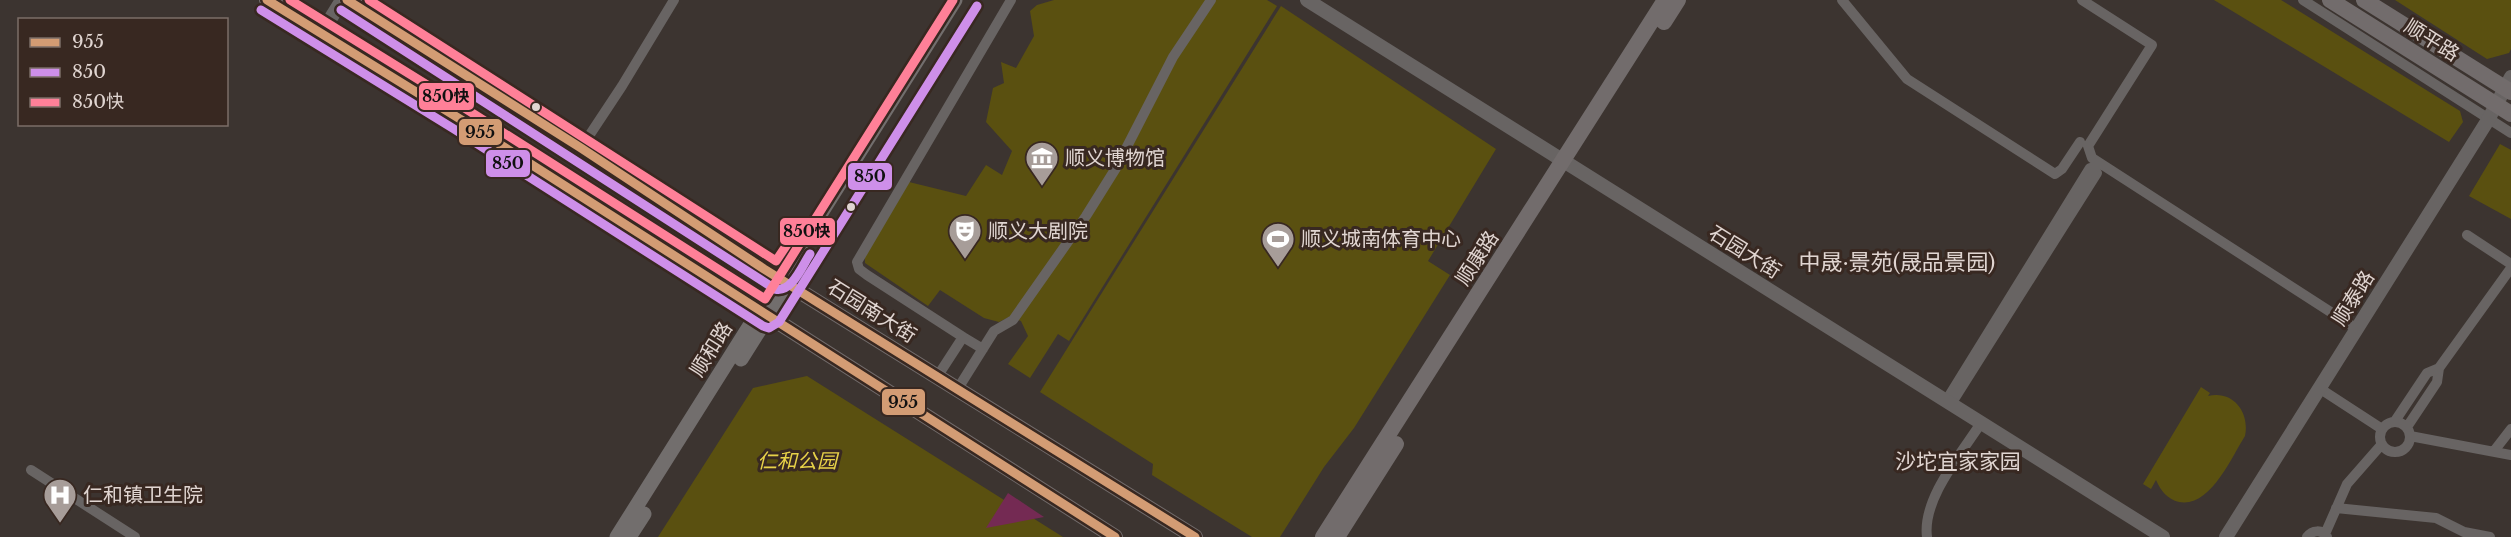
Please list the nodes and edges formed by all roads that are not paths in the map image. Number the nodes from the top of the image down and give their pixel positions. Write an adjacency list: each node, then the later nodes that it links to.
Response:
1 (267, 0): 16 (main road)
2 (345, 0): 16 (street); 22 (main road, 石园南大街)
3 (674, 0): 22 (street)
4 (955, 0): 27 (main road, 顺和路)
5 (967, 0): 27 (main road, 顺和路)
6 (1011, 0): 30 (street)
7 (1211, 0): 31 (street)
8 (1307, 0): 23 (street, 石园大街)
9 (1665, 0): 23 (main road, 顺康路)
10 (1678, 0): 23 (main road, 顺康路)
11 (1842, 0): 21 (street)
12 (2082, 0): 29 (street)
13 (2303, 0): 18 (street)
14 (2330, 0): 18 (main road, 顺平路)
15 (2364, 0): 17 (main road, 顺平路)
16 (321, 34): 28 (main road)
17 (2509, 86): 18 (street, 顺泰路)
18 (2492, 113): 19 (main road, 顺平路); 20 (street); 29 (street, 顺泰路)
19 (2511, 114)
20 (2511, 133)
21 (2080, 142)
22 (581, 148): 27 (main road, 石园南大街)
23 (1568, 164): 36 (street, 石园大街); 53 (main road, 顺康路); 54 (main road, 顺康路)
24 (2093, 170): 36 (street)
25 (2468, 235): 26 (street)
26 (2511, 266): 32 (street)
27 (784, 281): 28 (main road, 顺和路); 33 (main road, 石园南大街)
28 (764, 313): 49 (main road, 顺和路); 50 (main road, 顺和路); 51 (main road)
29 (2357, 329): 34 (street, 顺泰路)
30 (963, 337): 31 (street); 33 (street)
31 (983, 349): 35 (street)
32 (2439, 368): 37 (street); 41 (street)
33 (937, 377): 35 (main road, 石园南大街)
34 (2319, 388): 39 (street); 57 (street, 顺泰路)
35 (957, 390): 52 (main road, 石园南大街)
36 (1949, 403): 38 (street, 石园大街)
37 (2395, 421): 39 (street); 41 (street)
38 (1981, 423): 55 (street); 56 (street, 石园大街)
39 (2382, 429): 42 (street)
40 (2511, 429): 43 (street)
41 (2409, 432): 42 (street); 43 (street)
42 (2382, 444): 46 (street)
43 (2494, 451): 44 (street)
44 (2511, 455)
45 (31, 470): 48 (street)
46 (2337, 508): 47 (street); 59 (street)
47 (2326, 536): 58 (street)
48 (135, 537)
49 (617, 537)
50 (629, 537)
51 (1114, 537)
52 (1195, 537)
53 (1323, 537)
54 (1337, 537)
55 (1927, 537)
56 (2163, 537)
57 (2226, 537)
58 (2307, 537)
59 (2490, 537)

